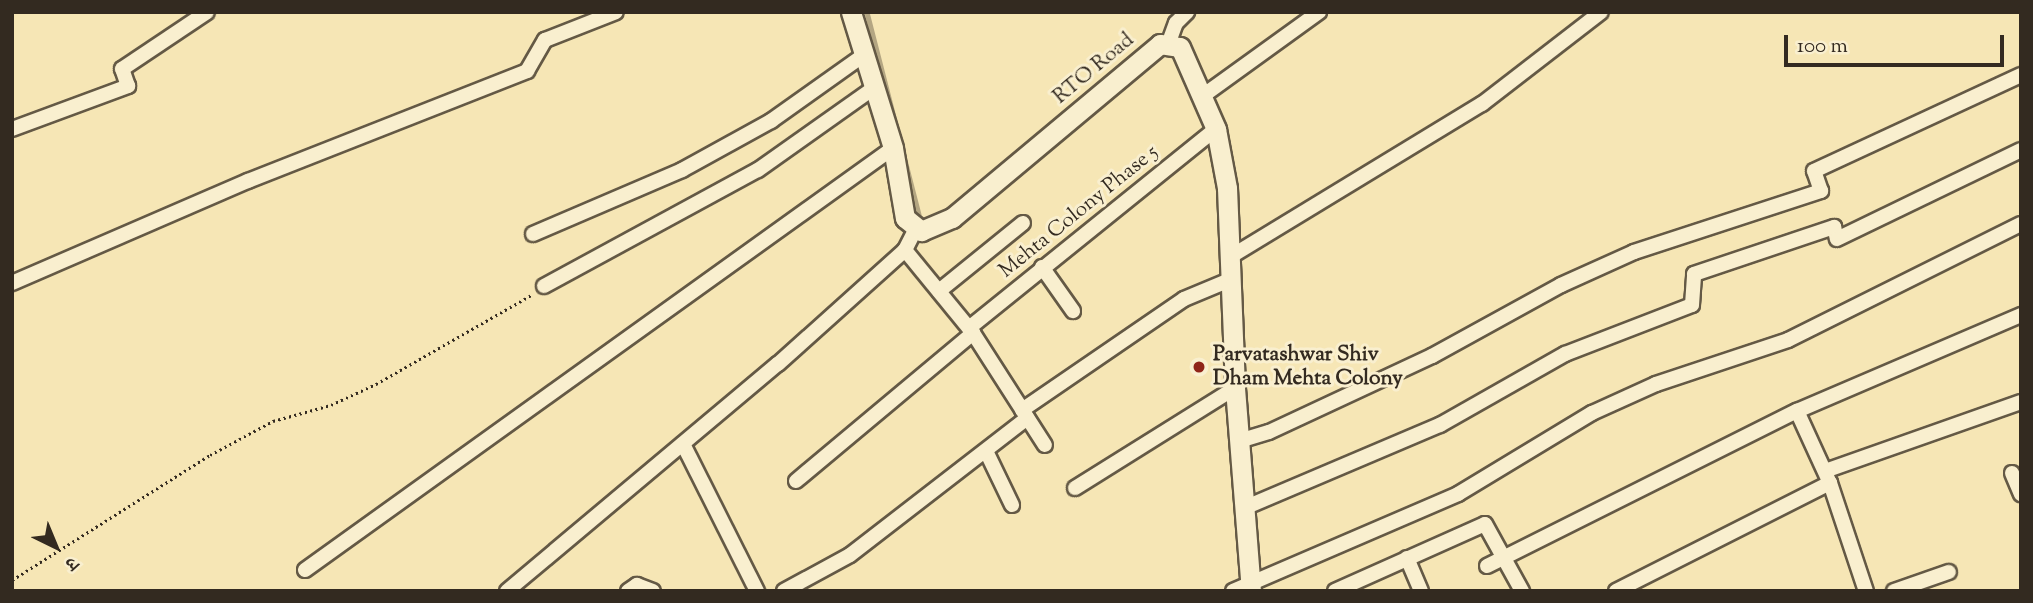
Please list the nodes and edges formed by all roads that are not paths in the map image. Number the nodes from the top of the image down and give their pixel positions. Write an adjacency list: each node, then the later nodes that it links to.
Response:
1 (207, 12): 12 (street)
2 (616, 12): 24 (street)
3 (851, 12): 8 (street)
4 (1187, 12): 7 (street)
5 (1319, 12): 11 (street)
6 (1601, 12): 21 (street)
7 (1168, 42): 11 (street, RTO Road); 18 (street, RTO Road)
8 (864, 55): 10 (street); 19 (street)
9 (2021, 75): 34 (street)
10 (874, 88): 14 (street); 25 (street)
11 (1204, 95): 13 (street, RTO Road)
12 (12, 129)
13 (1216, 129): 21 (street, RTO Road); 22 (street, Mehta Colony Phase 5)
14 (892, 148): 18 (street); 48 (street)
15 (2021, 150): 44 (street)
16 (1023, 223): 26 (street)
17 (2021, 224): 50 (street)
18 (915, 230): 20 (street)
19 (533, 234)
20 (905, 250): 26 (street); 35 (street)
21 (1230, 257): 23 (street, RTO Road)
22 (1042, 268): 27 (street); 29 (street, Mehta Colony Phase 5)
23 (1231, 279): 30 (street, RTO Road); 33 (street)
24 (12, 284)
25 (544, 286)
26 (939, 291): 29 (street)
27 (1073, 311)
28 (2021, 315): 32 (street)
29 (971, 331): 33 (street); 40 (street, Mehta Colony Phase 5)
30 (1235, 388): 34 (street, RTO Road); 41 (street)
31 (2021, 402): 39 (street)
32 (1797, 411): 39 (street); 45 (street)
33 (1025, 414): 36 (street); 37 (street)
34 (1238, 441): 44 (street, RTO Road)
35 (684, 444): 51 (street); 54 (street)
36 (1045, 445)
37 (986, 451): 43 (street); 55 (street)
38 (2012, 472): 42 (street)
39 (1827, 477): 59 (street); 60 (street)
40 (796, 481)
41 (1074, 488)
42 (2021, 494)
43 (1012, 505)
44 (1244, 508): 50 (street, RTO Road)
45 (1504, 557): 46 (street); 47 (street); 58 (street)
46 (1407, 558): 56 (street); 57 (street)
47 (1487, 565)
48 (305, 570)
49 (1949, 572): 61 (street)
50 (1245, 588)
51 (507, 591)
52 (628, 591): 53 (street)
53 (653, 591)
54 (757, 591)
55 (784, 591)
56 (1335, 591)
57 (1421, 591)
58 (1522, 591)
59 (1616, 591)
60 (1866, 591)
61 (1894, 591)

